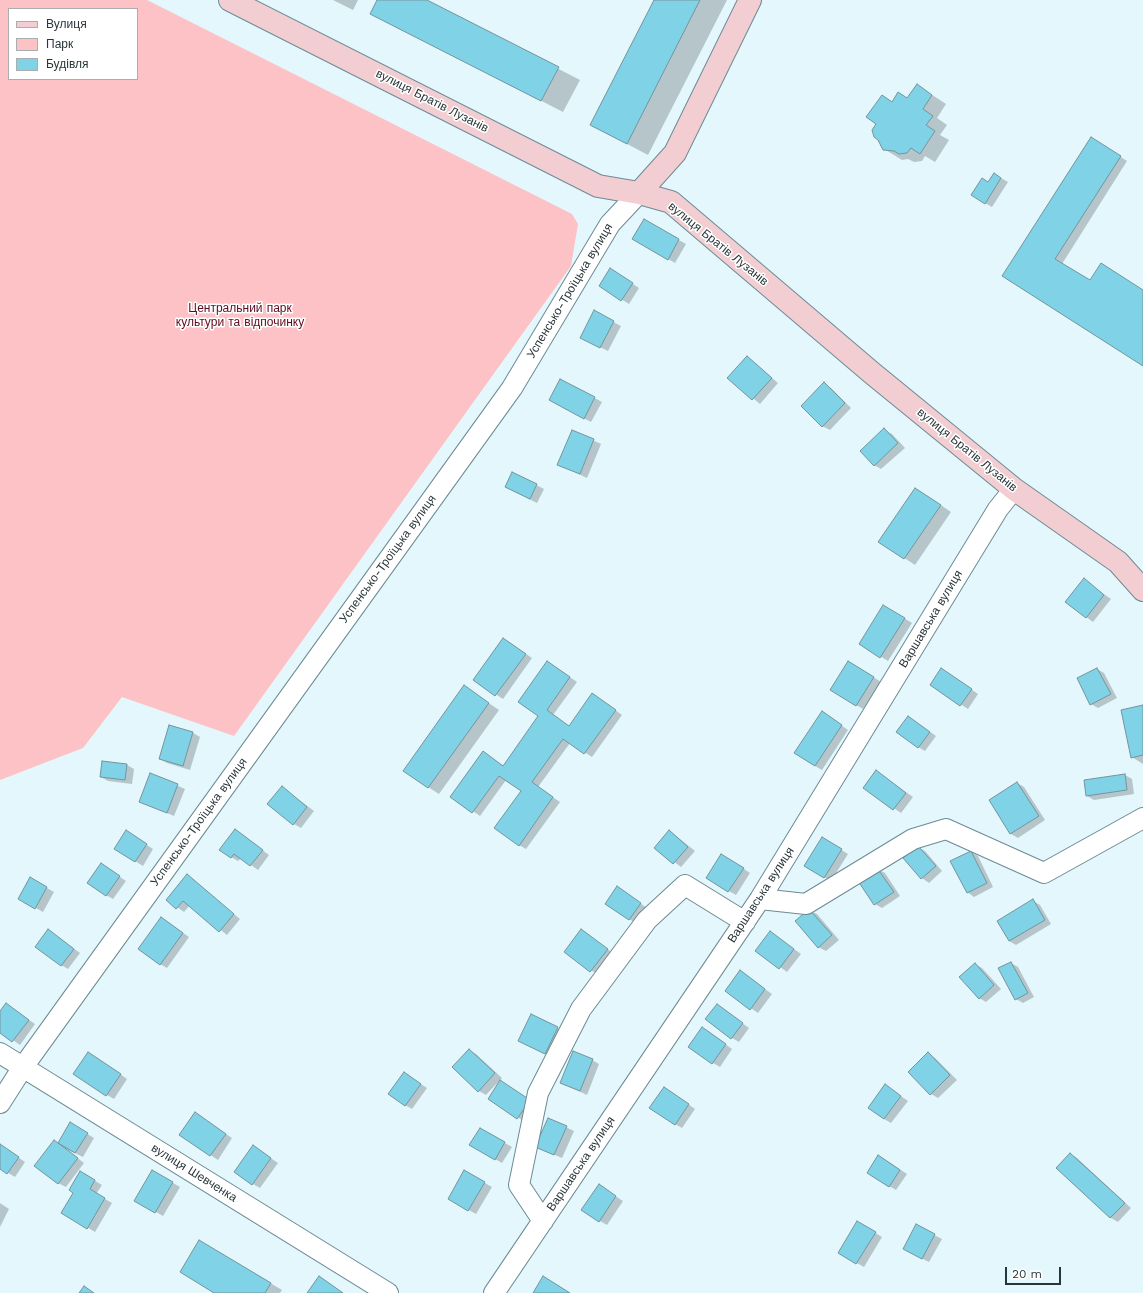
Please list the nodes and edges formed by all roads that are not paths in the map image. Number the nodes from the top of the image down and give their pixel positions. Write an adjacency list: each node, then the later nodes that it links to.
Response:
1 (230, 0): 3 (main road, вулиця Братів Лузанів)
2 (750, 0): 3 (main road, Успенсько-Троїцька вулиця)
3 (639, 193): 4 (main road, вулиця Братів Лузанів); 10 (street, Успенсько-Троїцька вулиця)
4 (1014, 489): 5 (main road, вулиця Братів Лузанів); 7 (street, Варшавська вулиця)
5 (1143, 590)
6 (1143, 818): 7 (street)
7 (760, 899): 8 (street, Варшавська вулиця)
8 (745, 922): 12 (street, Варшавська вулиця); 12 (street)
9 (0, 1053): 10 (street, вулиця Шевченка)
10 (23, 1067): 11 (street, Успенсько-Троїцька вулиця); 13 (street, вулиця Шевченка)
11 (0, 1104)
12 (543, 1221): 14 (street, Варшавська вулиця)
13 (388, 1293)
14 (494, 1293)

